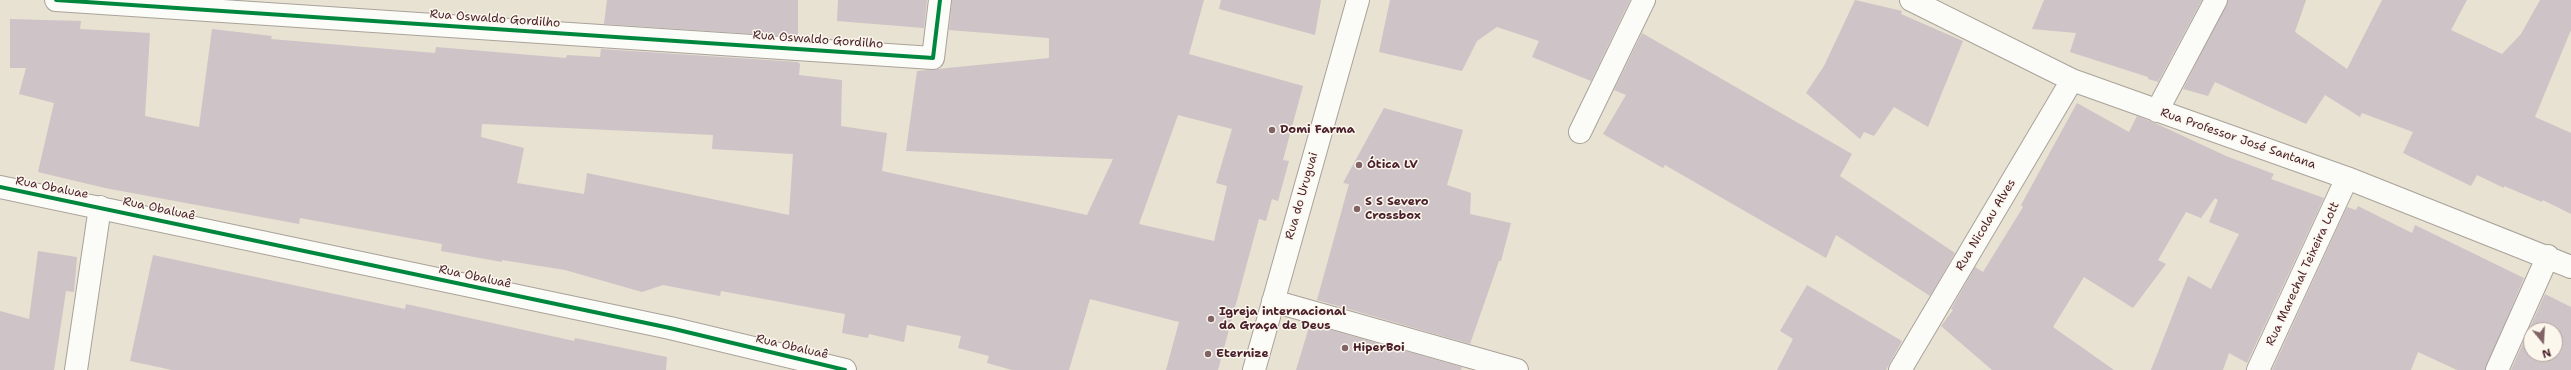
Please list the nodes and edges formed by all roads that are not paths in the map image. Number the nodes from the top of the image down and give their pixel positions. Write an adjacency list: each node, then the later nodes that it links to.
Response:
1 (56, 0): 2 (street, Rua Oswaldo Gordilho)
2 (940, 0)
3 (1358, 0): 15 (street, Rua do Uruguai)
4 (1644, 0): 9 (street)
5 (1911, 0): 7 (street, Rua Professor José Santana)
6 (2216, 0): 8 (street)
7 (2072, 80): 8 (street, Rua Professor José Santana); 20 (street, Rua Nicolau Alves)
8 (2157, 111): 10 (street, Rua Professor José Santana)
9 (1580, 132)
10 (2348, 178): 13 (street, Rua Professor José Santana); 21 (street, Rua Marechal Teixeira Lott)
11 (0, 187): 12 (street, Rua Obaluae)
12 (100, 207): 16 (street); 17 (street, Rua Obaluaê)
13 (2548, 256): 14 (street, Rua Professor José Santana); 22 (street)
14 (2571, 267)
15 (1273, 301): 18 (street, Rua do Uruguai); 19 (street)
16 (76, 370)
17 (845, 370)
18 (1254, 370)
19 (1517, 370)
20 (1900, 370)
21 (2258, 370)
22 (2497, 370)

